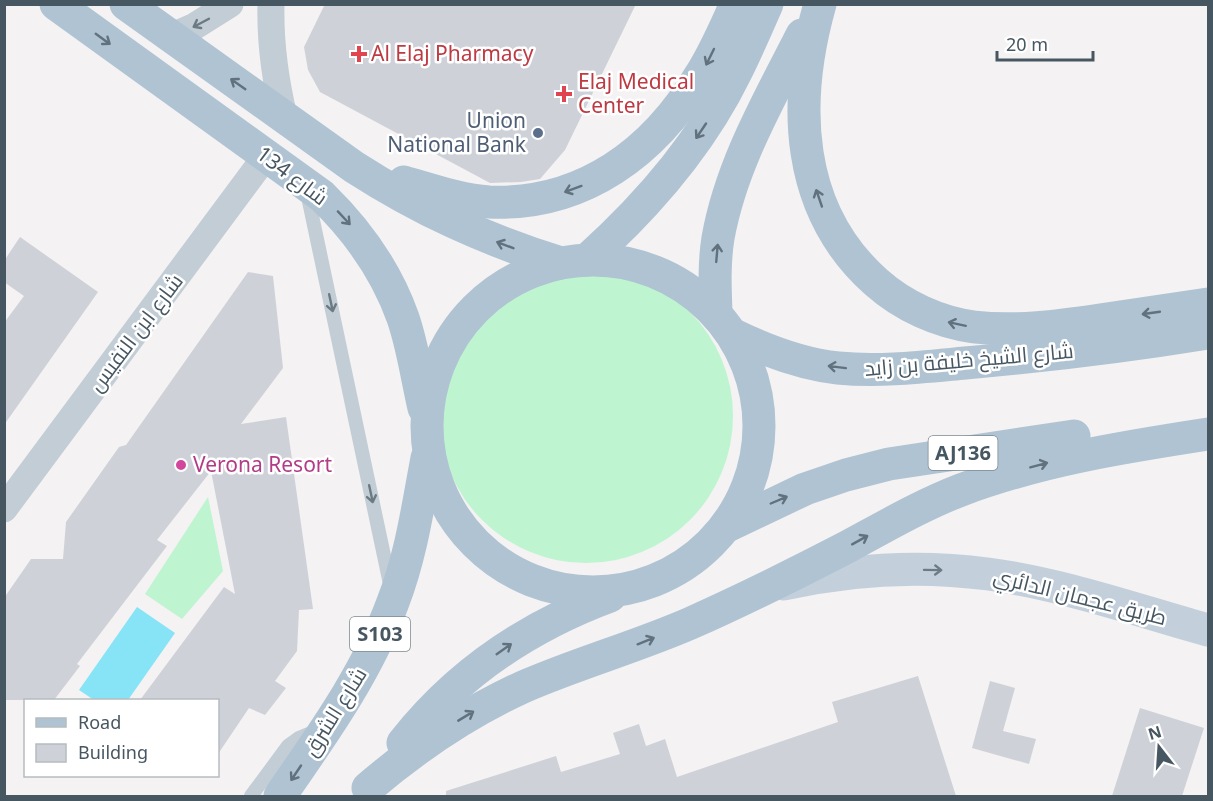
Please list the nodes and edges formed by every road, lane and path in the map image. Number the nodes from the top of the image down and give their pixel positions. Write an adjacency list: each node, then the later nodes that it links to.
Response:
1 (56, 4): 10 (main road, شارع 134, one-way to 10)
2 (126, 4): 8 (main road, شارع 134)
3 (230, 4): 8 (street, one-way to 8)
4 (271, 4): 9 (street)
5 (736, 4): 11 (main road, one-way to 11)
6 (767, 4): 13 (main road, one-way to 13)
7 (819, 4): 14 (main road, one-way to 7); 15 (main road, one-way to 7)
8 (170, 37): 9 (main road, شارع 134, one-way to 8)
9 (284, 117): 11 (main road, شارع 134)
10 (266, 156): 12 (main road, شارع 134); 20 (street, شارع ابن النفيس)
11 (354, 167): 13 (main road, شارع 134, one-way to 11)
12 (306, 184): 19 (main road, شارع 134, one-way to 19); 24 (lane, one-way to 24)
13 (574, 261): 15 (main road); 19 (main road, شارع الشرق)
14 (1209, 304)
15 (725, 324): 16 (main road, شارع الشيخ خليفة بن زايد, one-way to 15); 21 (main road)
16 (1209, 333)
17 (1209, 416): 21 (main road, AJ136, one-way to 17)
18 (1209, 434): 22 (main road, one-way to 18)
19 (427, 436): 23 (main road, شارع 134); 24 (main road, شارع الشرق / S103)
20 (4, 509)
21 (727, 526): 23 (main road)
22 (771, 586): 25 (main road, طريق عجمان الدائري, one-way to 25); 27 (main road, one-way to 22)
23 (627, 589): 27 (main road, one-way to 23)
24 (394, 601): 26 (main road, شارع الشرق / S103)
25 (1209, 630)
26 (329, 725): 28 (lane); 29 (main road, شارع الشرق / S103, one-way to 29)
27 (365, 792)
28 (251, 796)
29 (280, 796)

